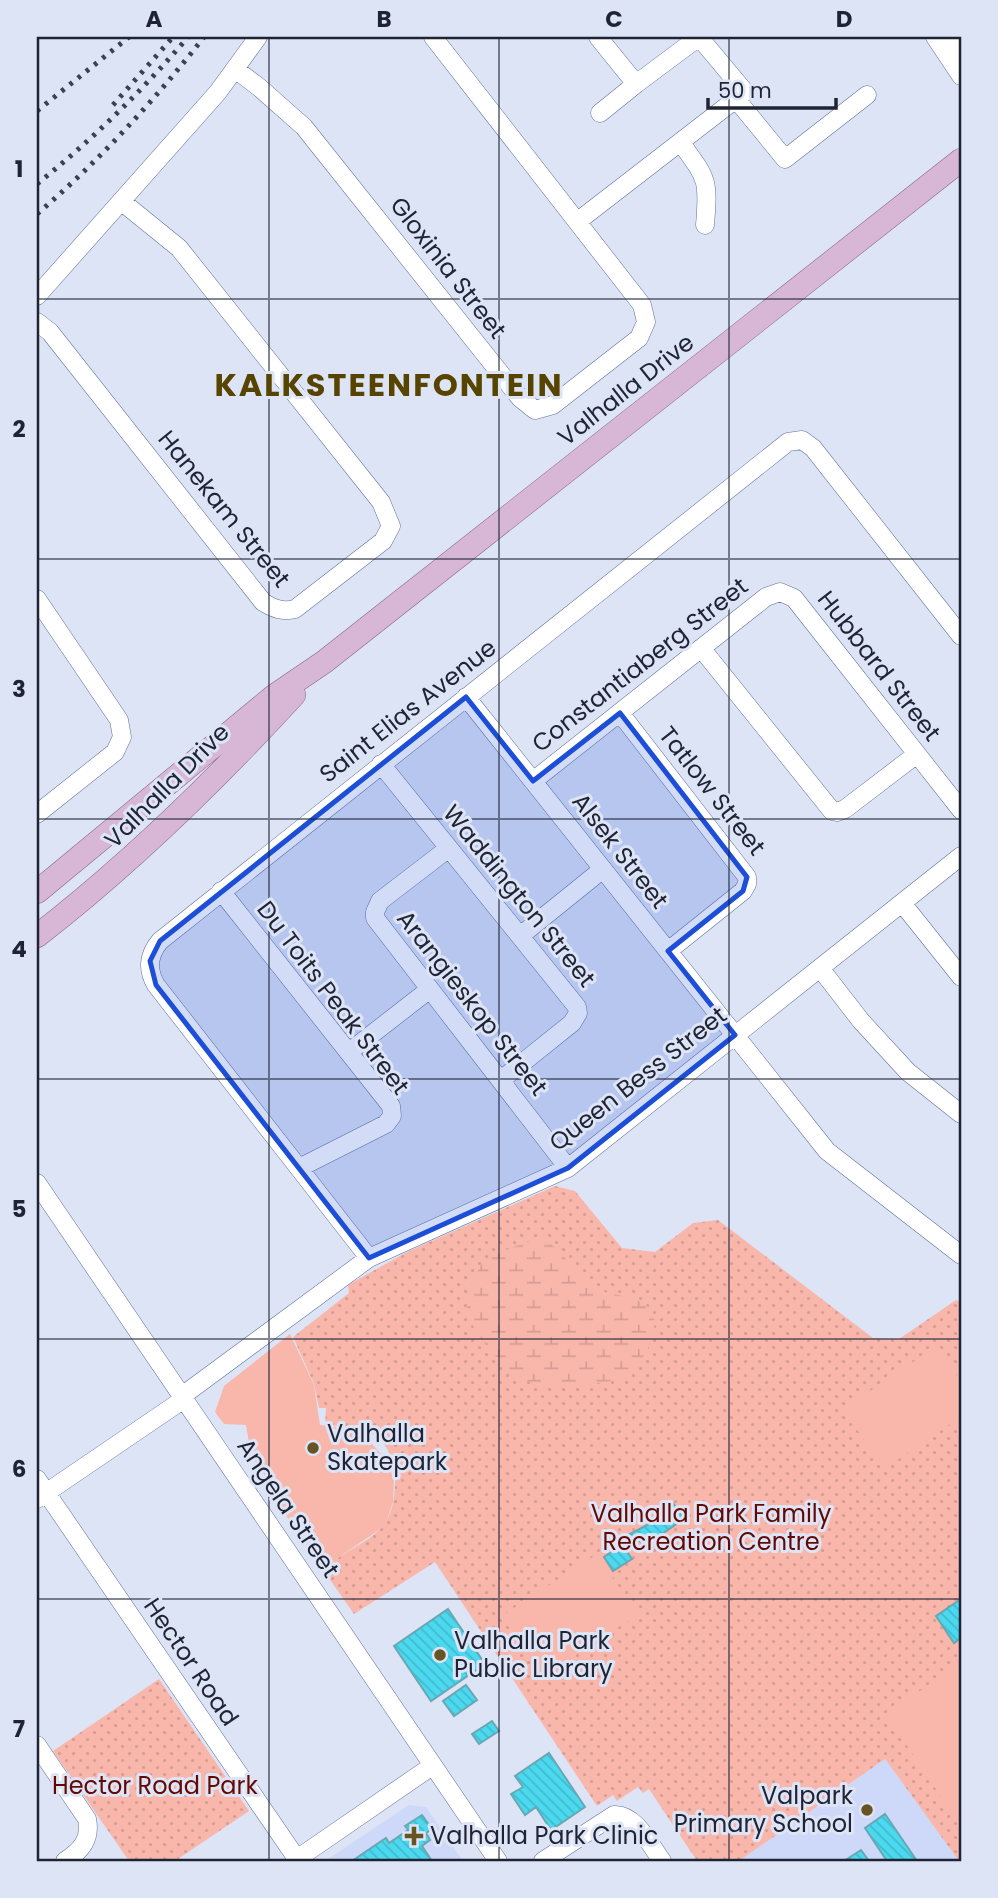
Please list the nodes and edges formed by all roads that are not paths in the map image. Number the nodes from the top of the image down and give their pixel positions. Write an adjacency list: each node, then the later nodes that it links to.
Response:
1 (258, 37): 8 (street)
2 (433, 37): 17 (street, Gloxinia Street)
3 (598, 37): 10 (street)
4 (699, 37): 10 (street); 12 (street)
5 (934, 37): 9 (street)
6 (949, 37): 7 (street)
7 (961, 48)
8 (235, 69): 16 (street); 17 (street, Gloxinia Street)
9 (961, 76)
10 (636, 84): 13 (street)
11 (867, 95): 12 (street)
12 (736, 100): 14 (street)
13 (600, 113)
14 (681, 143): 17 (street); 18 (street)
15 (961, 160): 25 (main road, Valhalla Drive)
16 (121, 201): 19 (street); 20 (street, Hanekam Street)
17 (578, 221)
18 (705, 225)
19 (37, 296)
20 (37, 322)
21 (780, 592): 24 (street, Constantiaberg Street); 28 (street, Hubbard Street)
22 (37, 599): 32 (street)
23 (961, 636): 26 (street, Saint Elias Avenue)
24 (701, 648): 27 (street, Constantiaberg Street); 28 (street)
25 (324, 662): 37 (main road, Valhalla Drive); 39 (main road, Valhalla Drive)
26 (466, 697): 29 (street, Saint Elias Avenue); 30 (street, Alsek Street)
27 (620, 713): 30 (street, Constantiaberg Street); 41 (street, Tatlow Street)
28 (917, 754): 31 (street, Hubbard Street)
29 (381, 764): 33 (street, Waddington Street); 36 (street, Saint Elias Avenue)
30 (533, 781): 35 (street, Alsek Street)
31 (961, 810)
32 (37, 814)
33 (449, 848): 40 (street, Waddington Street); 44 (street, Arangieskop Street)
34 (961, 856): 38 (street, Queen Bess Street)
35 (603, 869): 40 (street); 41 (street, Alsek Street)
36 (221, 891): 46 (street, Du Toits Peak Street); 49 (street, Saint Elias Avenue)
37 (37, 892)
38 (902, 903): 42 (street, Queen Bess Street); 43 (street)
39 (37, 936)
40 (520, 936): 47 (street, Waddington Street)
41 (668, 951): 45 (street, Alsek Street)
42 (820, 968): 45 (street, Queen Bess Street); 48 (street)
43 (961, 977)
44 (430, 989): 46 (street); 47 (street, Arangieskop Street)
45 (735, 1035): 50 (street, Queen Bess Street); 52 (street, Alsek Street)
46 (349, 1052): 49 (street, Du Toits Peak Street)
47 (501, 1080): 50 (street, Arangieskop Street)
48 (961, 1114)
49 (299, 1168): 53 (street, Saint Elias Avenue)
50 (568, 1168): 53 (street, Queen Bess Street)
51 (37, 1183): 54 (street, Angela Street)
52 (961, 1255)
53 (369, 1258): 54 (street, Queen Bess Street)
54 (183, 1398): 55 (street, Queen Bess Street); 57 (street, Angela Street)
55 (40, 1490): 58 (street, Hector Road)
56 (37, 1745): 59 (street)
57 (432, 1766): 58 (street); 60 (street, Angela Street)
58 (296, 1860)
59 (65, 1861)
60 (498, 1861)
61 (543, 1861): 62 (street)
62 (662, 1861)

